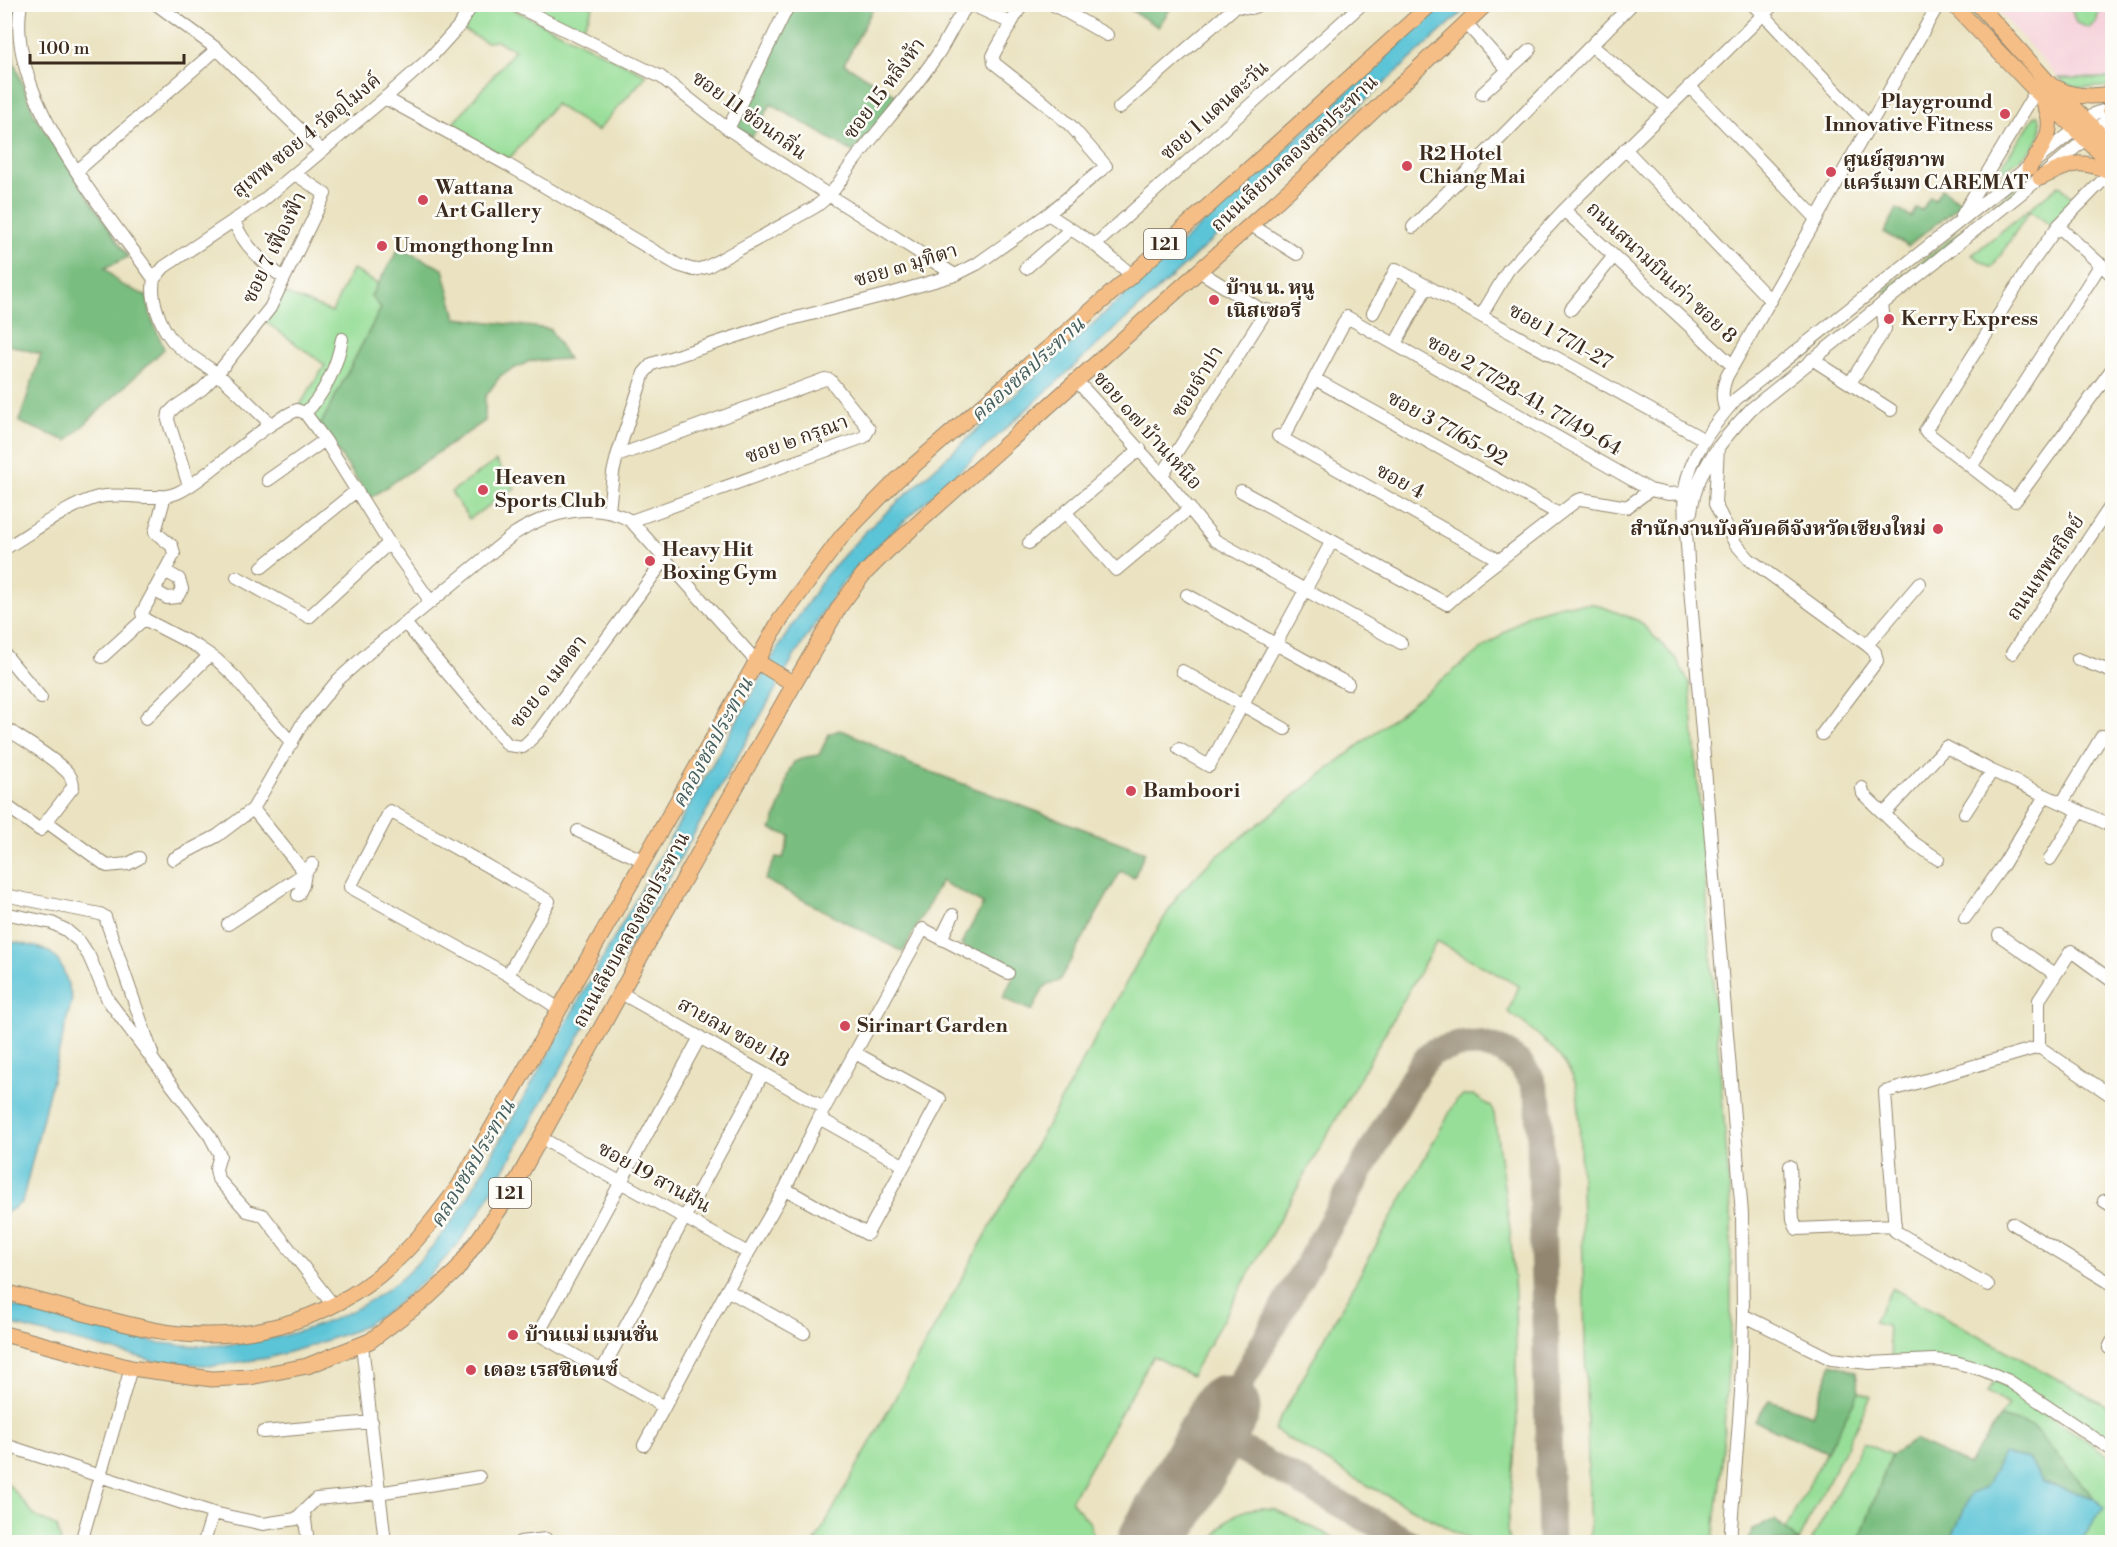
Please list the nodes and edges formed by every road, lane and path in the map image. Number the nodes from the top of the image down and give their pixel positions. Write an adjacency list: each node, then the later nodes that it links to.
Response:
1 (21, 4): 42 (street)
2 (156, 4): 25 (street)
3 (473, 4): 31 (street, สุเทพ ซอย 4 วัดอุโมงค์)
4 (512, 4): 36 (street, ซอย 11 ซ่อนกลิ่น)
5 (789, 4): 36 (street)
6 (970, 4): 21 (street, ซอย 15 หลิ่งห้า); 45 (street, ซอย 15 หลิ่งห้า)
7 (1022, 4): 21 (street)
8 (1052, 4): 23 (street)
9 (1262, 4): 17 (street)
10 (1362, 4): 55 (street, ซอย 1 แดนตะวัน)
11 (1431, 4): 61 (main road, ถนนเลียบคลองชลประทาน / 121)
12 (1486, 4): 22 (main road, ถนนเลียบคลองชลประทาน / 121)
13 (1752, 4): 20 (street)
14 (1774, 4): 20 (street)
15 (1953, 4): 29 (main road)
16 (1978, 4): 29 (main road)
17 (1235, 5): 34 (street)
18 (1628, 6): 24 (street)
19 (1937, 8): 35 (street)
20 (1764, 15): 28 (street); 35 (street)
21 (1011, 23): 47 (street, ซอย ๓ มุทิตา)
22 (1466, 23): 27 (street); 51 (main road, ถนนเลียบคลองชลประทาน / 121)
23 (1107, 35)
24 (1592, 46): 33 (street); 53 (street)
25 (217, 49): 39 (street); 42 (street)
26 (1530, 50): 27 (street)
27 (1508, 70): 30 (street)
28 (1689, 86): 33 (street); 48 (street)
29 (2041, 89): 32 (main road); 37 (main road); 43 (main road); 50 (street)
30 (1482, 93)
31 (385, 98): 39 (street, สุเทพ ซอย 4 วัดอุโมงค์); 45 (street)
32 (2112, 104): 37 (street)
33 (1667, 107): 38 (street)
34 (1119, 108)
35 (1869, 126): 48 (street)
36 (728, 129): 45 (street, ซอย 11 ซ่อนกลิ่น)
37 (2086, 130): 40 (main road); 41 (main road); 43 (street)
38 (1625, 149): 46 (street); 67 (street)
39 (321, 150): 44 (street, สุเทพ ซอย 4 วัดอุโมงค์)
40 (2112, 153)
41 (2112, 167): 43 (main road); 52 (street)
42 (77, 171): 65 (street)
43 (2034, 173): 50 (street); 68 (street)
44 (295, 174): 49 (street, สุเทพ ซอย 4 วัดอุโมงค์); 64 (street, ซอย 7 เฟื่องฟ้า)
45 (830, 196): 62 (street, ซอย 11 ซ่อนกลิ่น)
46 (1564, 210): 57 (street, ถนนสนามบินเก่า ซอย 8); 71 (street)
47 (1048, 213): 54 (street); 62 (street, ซอย ๓ มุทิตา)
48 (1817, 219): 67 (street)
49 (234, 220): 64 (street); 65 (street, สุเทพ ซอย 4 วัดอุโมงค์)
50 (1957, 223): 83 (street)
51 (1251, 225): 56 (street); 60 (main road, ถนนเลียบคลองชลประทาน / 121)
52 (2058, 226): 58 (street); 91 (street)
53 (1413, 227)
54 (1071, 229): 55 (street); 59 (street)
55 (1095, 245): 61 (street)
56 (1297, 254)
57 (1614, 256): 69 (street); 75 (street, ถนนสนามบินเก่า ซอย 8)
58 (2101, 264): 63 (street); 91 (street)
59 (1026, 268)
60 (1199, 272): 79 (main road, ถนนเลียบคลองชลประทาน / 121); 92 (street, ซอยจำปา)
61 (1132, 274): 131 (main road, ถนนเลียบคลองชลประทาน / 121)
62 (955, 275): 90 (street, ซอย ๓ มุทิตา)
63 (2112, 275)
64 (284, 278): 77 (street, ซอย 7 เฟื่องฟ้า)
65 (153, 281): 77 (street)
66 (1426, 286): 70 (street, ซอย 1 77/1-27); 71 (street, ซอย 1 77/1-27); 73 (street)
67 (1771, 301): 75 (street)
68 (1882, 304): 74 (street); 80 (street)
69 (1571, 309)
70 (1373, 313)
71 (1481, 316): 87 (street, ซอย 1 77/1-27)
72 (342, 339): 82 (street)
73 (1395, 344): 78 (street, ซอย 2 77/28-41, 77/49-64); 95 (street, ซอย 2 77/28-41, 77/49-64)
74 (1812, 359): 80 (street); 85 (street)
75 (1733, 366): 83 (street)
76 (2112, 369): 91 (street)
77 (217, 374): 84 (street); 94 (street, ซอย 7 เฟื่องฟ้า)
78 (1315, 379): 104 (street, ซอย 3 77/65-92); 112 (street, ซอย 4)
79 (1076, 380): 89 (street, ซอย ๑๗ บ้านเหนือ); 134 (main road, ถนนเลียบคลองชลประทาน / 121)
80 (1850, 383): 81 (street)
81 (1891, 410)
82 (305, 413): 84 (street); 86 (street)
83 (1724, 413): 85 (street); 87 (street)
84 (270, 423): 94 (street)
85 (1734, 427): 88 (street)
86 (324, 440): 93 (street); 96 (street)
87 (1705, 440): 98 (street)
88 (1718, 446): 109 (street); 125 (street)
89 (1140, 449): 92 (street, ซอย ๑๗ บ้านเหนือ); 103 (street)
90 (617, 456): 102 (street, ซอย ๓ มุทิตา); 105 (street, ซอย ๒ กรุณา)
91 (1971, 467)
92 (1162, 474): 101 (street, ซอย ๑๗ บ้านเหนือ)
93 (268, 480)
94 (189, 486): 99 (street)
95 (1650, 490): 98 (street, ซอย 2 77/28-41, 77/49-64); 104 (street)
96 (356, 491): 107 (street); 113 (street)
97 (1242, 491): 106 (street)
98 (1685, 493): 109 (street)
99 (161, 496): 110 (street); 114 (street)
100 (2112, 507): 127 (street, ถนนเทพสถิตย์)
101 (1190, 508): 103 (street); 118 (street, ซอย ๑๗ บ้านเหนือ)
102 (609, 511): 105 (street); 120 (street)
103 (1066, 513): 108 (street)
104 (1559, 514): 112 (street)
105 (631, 520): 111 (street)
106 (1332, 541): 112 (street); 118 (street)
107 (389, 543): 115 (street); 120 (street)
108 (1029, 543)
109 (1688, 543): 198 (street)
110 (4, 549)
111 (666, 558): 122 (street, ซอย ๑ เมตตา); 131 (street)
112 (1499, 560)
113 (262, 567)
114 (165, 571): 117 (street); 117 (street)
115 (237, 577)
116 (1920, 584): 125 (street)
117 (154, 590): 121 (street)
118 (1305, 590): 123 (street, ซอย ๑๗ บ้านเหนือ); 124 (street)
119 (1187, 595): 124 (street)
120 (431, 602): 122 (street)
121 (144, 619): 128 (street); 129 (street)
122 (405, 623): 143 (street)
123 (1401, 643)
124 (1275, 644): 135 (street); 137 (street)
125 (1867, 645): 141 (street)
126 (4, 653): 136 (street)
127 (2012, 653)
128 (210, 655): 138 (street); 143 (street)
129 (102, 657)
130 (2078, 659): 132 (street)
131 (760, 663): 134 (main road); 160 (main road, ถนนเลียบคลองชลประทาน / 121)
132 (2111, 668)
133 (1182, 671): 137 (street)
134 (789, 681): 175 (main road, ถนนเลียบคลองชลประทาน / 121)
135 (1348, 684)
136 (40, 698)
137 (1242, 705): 140 (street); 144 (street)
138 (146, 718)
139 (4, 727): 154 (street)
140 (1285, 729)
141 (1822, 734)
142 (2102, 736): 148 (street)
143 (292, 743): 150 (street)
144 (1179, 749)
145 (1992, 771): 147 (street); 152 (street); 153 (street)
146 (1862, 788): 153 (street)
147 (2044, 795): 148 (street); 167 (street)
148 (2062, 803): 151 (street)
149 (4, 804): 154 (street)
150 (253, 809): 158 (street); 162 (street)
151 (2080, 812): 155 (street); 159 (street)
152 (1965, 813)
153 (1884, 814): 161 (street)
154 (46, 822): 157 (street)
155 (2112, 826)
156 (578, 831): 160 (street)
157 (139, 858)
158 (173, 859)
159 (2050, 859)
160 (642, 860): 176 (main road, ถนนเลียบคลองชลประทาน / 121)
161 (1938, 860)
162 (308, 868): 164 (street); 168 (street)
163 (4, 895): 180 (street)
164 (298, 895)
165 (4, 913): 180 (street)
166 (953, 915): 170 (street)
167 (1965, 918)
168 (228, 924)
169 (1999, 934): 172 (street)
170 (941, 939): 171 (street); 179 (street)
171 (1008, 973)
172 (2055, 974): 174 (street); 178 (street)
173 (508, 975): 173 (street); 176 (street)
174 (2112, 981)
175 (621, 993): 177 (street, สายลม ซอย 18); 184 (main road, ถนนเลียบคลองชลประทาน / 121)
176 (559, 1009): 197 (main road, ถนนเลียบคลองชลประทาน / 121)
177 (700, 1037): 181 (street, สายลม ซอย 18); 187 (street)
178 (2039, 1047): 182 (street); 191 (street)
179 (855, 1053): 183 (street); 185 (street)
180 (155, 1063): 197 (street)
181 (764, 1073): 183 (street, สายลม ซอย 18); 189 (street)
182 (2112, 1096)
183 (822, 1113): 185 (street, สายลม ซอย 18); 188 (street)
184 (541, 1138): 187 (street, ซอย 19 สานฝัน); 201 (main road, ถนนเลียบคลองชลประทาน / 121)
185 (903, 1165): 188 (street)
186 (1790, 1166): 191 (street)
187 (622, 1182): 189 (street, ซอย 19 สานฝัน); 203 (street)
188 (785, 1189): 192 (street)
189 (685, 1217): 192 (street, ซอย 19 สานฝัน); 203 (street)
190 (2012, 1222): 193 (street)
191 (1894, 1225): 194 (street)
192 (748, 1253): 195 (street)
193 (2112, 1284)
194 (1988, 1285)
195 (727, 1290): 199 (street); 204 (street)
196 (4, 1292): 197 (main road, ถนนเลียบคลองชลประทาน / 121)
197 (333, 1305)
198 (1743, 1315): 209 (street); 221 (street)
199 (804, 1332)
200 (4, 1334): 202 (main road, ถนนเลียบคลองชลประทาน / 121)
201 (362, 1345): 202 (main road, ถนนเลียบคลองชลประทาน / 121); 205 (street)
202 (131, 1368): 210 (street)
203 (602, 1370): 204 (street)
204 (664, 1407): 207 (street)
205 (372, 1422): 206 (street); 212 (street)
206 (263, 1431)
207 (644, 1445)
208 (10, 1447): 210 (street)
209 (2112, 1450)
210 (100, 1477): 213 (street); 216 (street)
211 (479, 1477): 212 (street)
212 (378, 1493): 214 (street); 219 (street)
213 (213, 1513): 214 (street); 217 (street)
214 (304, 1513): 218 (street)
215 (546, 1539): 220 (street)
216 (81, 1542)
217 (204, 1542)
218 (308, 1542)
219 (385, 1542)
220 (520, 1542)
221 (1730, 1542)

